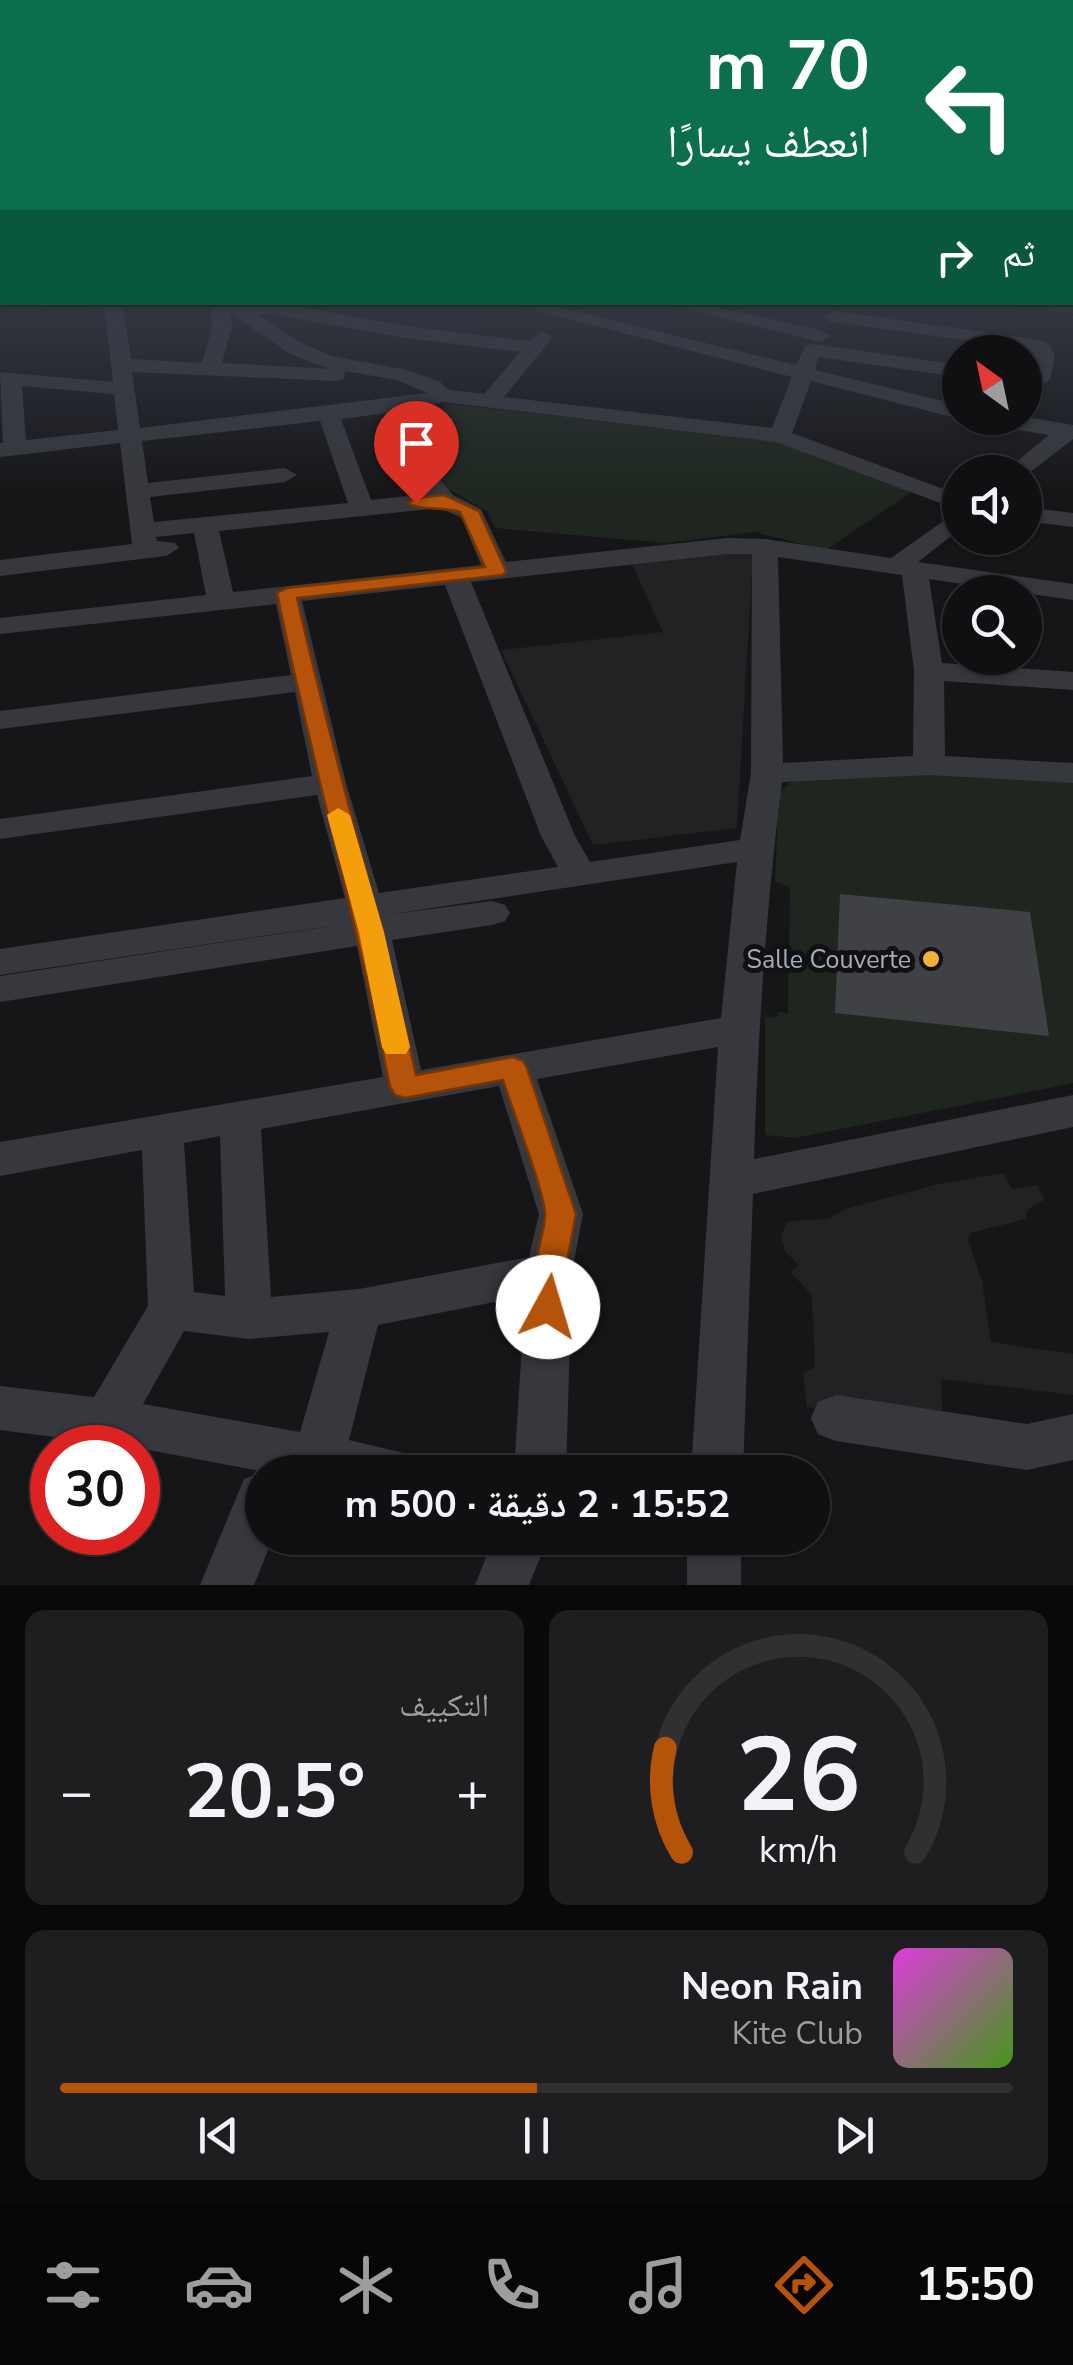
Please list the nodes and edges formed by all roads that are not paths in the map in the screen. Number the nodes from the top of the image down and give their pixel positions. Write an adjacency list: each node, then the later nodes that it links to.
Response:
1 (120, 348): 9 (street)
2 (216, 348): 10 (street)
3 (297, 348): 12 (street)
4 (535, 348): 16 (street)
5 (758, 348): 8 (street)
6 (783, 348): 8 (street)
7 (815, 348): 8 (street)
8 (809, 358): 11 (street); 17 (street); 24 (street)
9 (123, 365): 10 (street); 14 (street)
10 (211, 368): 12 (street)
11 (942, 369)
12 (344, 370): 15 (street)
13 (5, 378): 19 (street); 27 (street)
14 (124, 389): 19 (street); 25 (street)
15 (442, 396): 16 (street); 18 (street)
16 (488, 403): 24 (street)
17 (942, 403)
18 (395, 406): 20 (street); 32 (street)
19 (69, 413): 25 (street); 27 (street)
20 (328, 414): 26 (street); 33 (street)
21 (1042, 421): 23 (street)
22 (1042, 425): 23 (street)
23 (1071, 429): 29 (street)
24 (780, 436): 31 (street)
25 (132, 445): 27 (street); 28 (street); 30 (street)
26 (278, 447): 28 (street); 28 (street); 34 (street)
27 (5, 454)
28 (210, 455): 30 (street)
29 (1038, 455)
30 (137, 491): 39 (street)
31 (942, 496)
32 (444, 500): 33 (street); 43 (street)
33 (362, 509): 34 (street)
34 (296, 516): 38 (street)
35 (1042, 516): 36 (street)
36 (1073, 520)
37 (942, 534): 42 (street)
38 (208, 535): 39 (street); 47 (street)
39 (143, 541): 41 (street)
40 (765, 547): 42 (street); 43 (street); 54 (street)
41 (0, 568)
42 (904, 569): 45 (street); 49 (street)
43 (496, 571): 44 (street)
44 (455, 576): 46 (street); 59 (street)
45 (1073, 592)
46 (287, 593): 47 (street); 51 (street)
47 (221, 601): 48 (street)
48 (0, 626)
49 (929, 671): 50 (street); 53 (street)
50 (1073, 680)
51 (305, 682): 52 (street); 56 (street)
52 (0, 720)
53 (929, 765): 54 (street); 55 (street)
54 (767, 773): 58 (street)
55 (1073, 773)
56 (330, 784): 57 (street); 60 (street)
57 (0, 829)
58 (755, 859): 59 (street); 60 (street); 63 (street)
59 (580, 876): 60 (street)
60 (368, 921): 61 (street); 62 (street); 65 (street)
61 (0, 962)
62 (0, 989)
63 (739, 1029): 64 (street); 70 (street)
64 (513, 1068): 65 (street); 71 (street)
65 (405, 1087): 67 (street)
66 (1073, 1111): 70 (street)
67 (240, 1118): 68 (street); 74 (street)
68 (162, 1132): 69 (street); 72 (street)
69 (0, 1159)
70 (730, 1181): 81 (street)
71 (549, 1272): 73 (street); 80 (street)
72 (172, 1308): 74 (street); 77 (street)
73 (359, 1308): 74 (street); 79 (street)
74 (249, 1319)
75 (0, 1408): 77 (street)
76 (836, 1418): 78 (street)
77 (107, 1421): 82 (street)
78 (1073, 1438)
79 (290, 1455)
80 (541, 1455)
81 (718, 1455)
82 (245, 1459)
83 (245, 1548): 86 (street)
84 (514, 1555): 87 (street)
85 (714, 1555): 88 (street)
86 (227, 1585)
87 (502, 1585)
88 (714, 1585)

